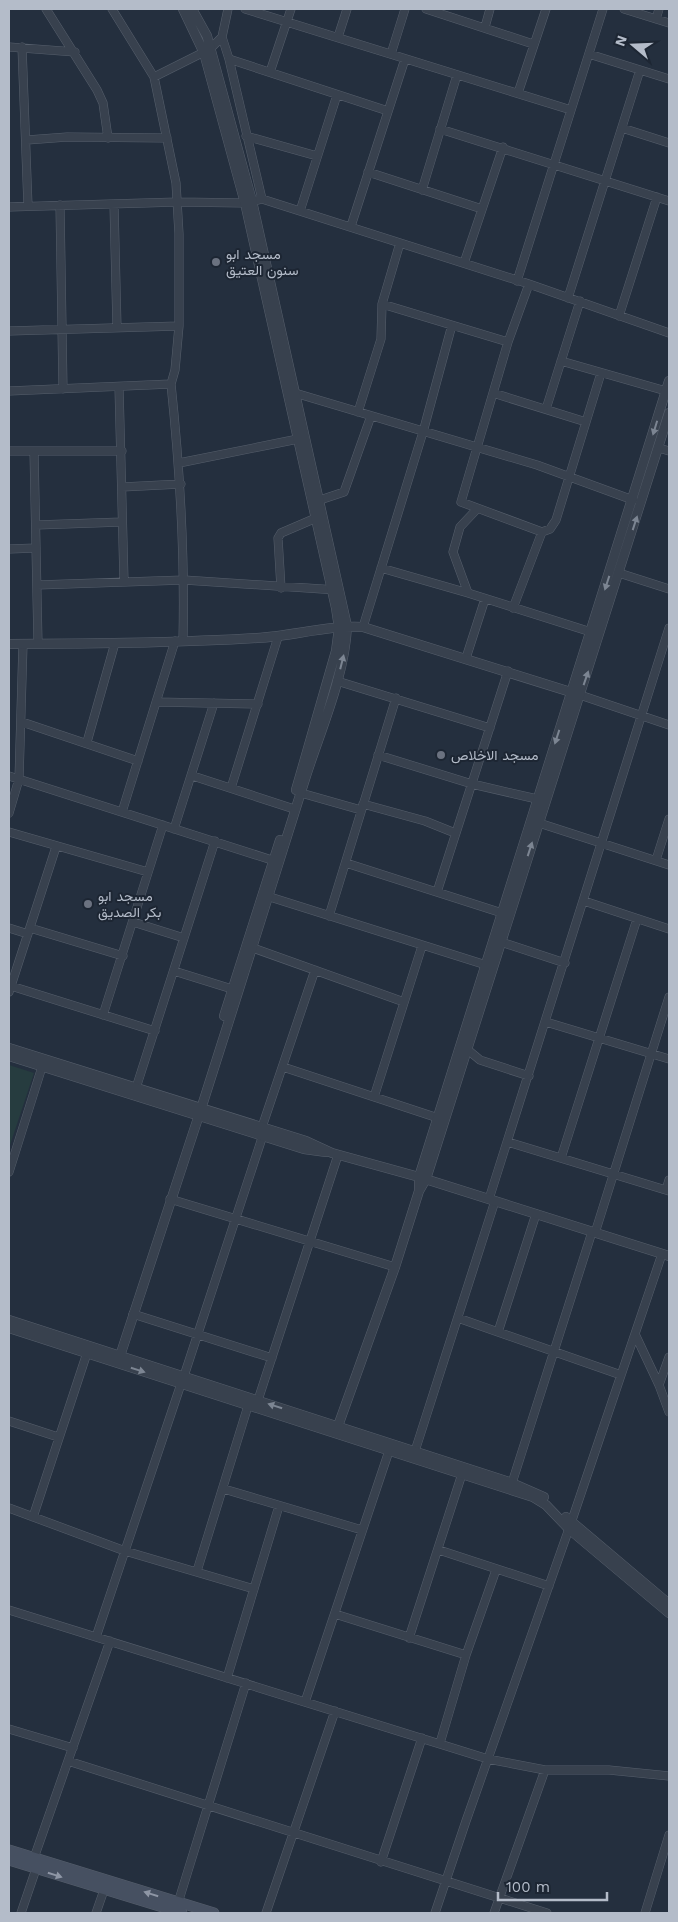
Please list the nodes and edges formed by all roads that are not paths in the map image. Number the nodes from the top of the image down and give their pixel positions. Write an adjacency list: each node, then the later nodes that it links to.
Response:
1 (46, 9): 26 (street)
2 (112, 9): 34 (street)
3 (183, 9): 25 (street)
4 (192, 9): 25 (street)
5 (228, 9): 20 (street)
6 (245, 9): 17 (street)
7 (291, 9): 17 (street)
8 (347, 9): 21 (street)
9 (405, 9): 27 (street)
10 (426, 9): 19 (street)
11 (490, 9): 19 (street)
12 (546, 9): 22 (street)
13 (603, 9): 28 (street)
14 (624, 9): 16 (street)
15 (659, 9): 16 (street)
16 (656, 19): 18 (street)
17 (287, 21): 21 (street); 32 (street)
18 (669, 23)
19 (485, 27): 22 (street)
20 (222, 37): 25 (street); 29 (street)
21 (338, 37): 27 (street)
22 (534, 44): 36 (street)
23 (9, 46): 24 (street)
24 (22, 47): 26 (street); 45 (street)
25 (207, 51): 34 (street); 55 (street)
26 (75, 52): 43 (street)
27 (391, 54): 30 (street)
28 (589, 54): 31 (street); 38 (street)
29 (229, 59): 32 (street); 42 (street)
30 (405, 59): 33 (street); 39 (street)
31 (640, 70): 35 (street); 40 (street)
32 (270, 72): 37 (street)
33 (456, 75): 36 (street); 41 (street)
34 (154, 77): 44 (street)
35 (669, 79)
36 (518, 93): 38 (street)
37 (337, 95): 39 (street); 48 (street)
38 (571, 110): 49 (street)
39 (388, 111): 50 (street)
40 (622, 128): 46 (street); 51 (street)
41 (440, 129): 47 (street); 52 (street)
42 (246, 136): 48 (street); 55 (street)
43 (108, 138): 44 (street); 45 (street)
44 (167, 138): 56 (street)
45 (27, 140): 58 (street)
46 (669, 143)
47 (503, 147): 49 (street); 61 (street)
48 (317, 156): 62 (street)
49 (554, 164): 51 (street); 66 (street)
50 (368, 172): 52 (street); 63 (street)
51 (605, 180): 53 (street); 68 (street)
52 (422, 190): 61 (street)
53 (657, 197): 54 (street); 71 (street)
54 (669, 200)
55 (253, 201): 56 (street); 62 (street); 87 (street); 95 (street)
56 (178, 202): 57 (street); 73 (street)
57 (114, 204): 59 (street); 74 (street)
58 (28, 206): 59 (street); 60 (street)
59 (60, 206): 75 (street)
60 (9, 207)
61 (482, 209): 65 (street)
62 (300, 211): 63 (street)
63 (351, 226): 64 (street)
64 (400, 242): 65 (street); 70 (street)
65 (464, 263): 66 (street)
66 (517, 280): 67 (street)
67 (529, 284): 68 (street); 78 (street)
68 (568, 298): 69 (street)
69 (580, 301): 71 (street); 79 (street)
70 (382, 304): 72 (street); 90 (street)
71 (619, 316): 77 (street)
72 (452, 325): 78 (street); 94 (street)
73 (179, 326): 74 (street); 82 (street)
74 (117, 328): 75 (street)
75 (61, 329): 76 (street); 84 (street)
76 (9, 331)
77 (669, 333)
78 (508, 342): 88 (street)
79 (562, 361): 80 (street); 89 (street)
80 (601, 373): 86 (street); 93 (street)
81 (669, 381): 86 (street)
82 (171, 384): 83 (street); 102 (street)
83 (119, 387): 84 (street); 98 (street)
84 (63, 389): 85 (street)
85 (9, 392)
86 (666, 392): 107 (street, one-way to 107)
87 (295, 393): 90 (street); 106 (street)
88 (493, 394): 89 (street); 96 (street)
89 (546, 409): 93 (street)
90 (358, 412): 92 (street)
91 (669, 413): 97 (street)
92 (371, 416): 94 (street); 106 (street)
93 (586, 422): 103 (street)
94 (423, 432): 96 (street); 115 (street)
95 (298, 439): 102 (street); 109 (street)
96 (477, 448): 103 (street); 108 (street)
97 (659, 448): 101 (street); 116 (street, one-way to 97)
98 (122, 450): 100 (street); 105 (street)
99 (9, 451): 100 (street)
100 (34, 451): 111 (street)
101 (669, 452)
102 (179, 463): 104 (street)
103 (569, 476): 107 (street); 112 (street)
104 (181, 484): 105 (street); 117 (street)
105 (122, 487): 110 (street)
106 (320, 500): 122 (street)
107 (634, 500): 129 (street, one-way to 129)
108 (477, 509): 112 (street); 123 (street)
109 (316, 518): 120 (street); 122 (street)
110 (122, 522): 111 (street); 118 (street)
111 (36, 525): 113 (street)
112 (542, 532): 125 (street)
113 (36, 548): 114 (street); 119 (street)
114 (9, 549)
115 (381, 568): 123 (street); 127 (street)
116 (619, 573): 121 (street); 139 (street, one-way to 116)
117 (184, 580): 118 (street); 120 (street); 131 (street)
118 (124, 581): 119 (street)
119 (37, 585): 132 (street)
120 (281, 588): 122 (street)
121 (669, 589)
122 (336, 590): 126 (street)
123 (468, 593): 124 (street)
124 (485, 599): 125 (street); 136 (street)
125 (513, 608): 129 (street)
126 (343, 627): 127 (street); 130 (street); 138 (street, one-way to 126); 159 (street)
127 (364, 627): 136 (street)
128 (669, 628): 144 (street)
129 (591, 632): 139 (street)
130 (278, 636): 131 (street); 143 (street)
131 (179, 640): 133 (street); 141 (street)
132 (38, 643): 133 (street); 135 (street)
133 (115, 643): 148 (street)
134 (9, 644): 135 (street)
135 (23, 644): 145 (street)
136 (466, 658): 137 (street)
137 (508, 671): 139 (street); 147 (street)
138 (337, 681): 140 (street); 156 (street)
139 (576, 694): 144 (street); 157 (street, one-way to 157); 163 (street)
140 (396, 698): 147 (street); 149 (street)
141 (156, 702): 142 (street); 150 (street)
142 (214, 703): 143 (street); 152 (street)
143 (258, 704): 155 (street)
144 (642, 717): 146 (street); 169 (street)
145 (22, 722): 148 (street); 153 (street)
146 (669, 725)
147 (490, 728): 154 (street)
148 (86, 742): 150 (street)
149 (378, 755): 154 (street); 158 (street)
150 (138, 761): 160 (street)
151 (9, 776): 153 (street)
152 (193, 776): 155 (street); 165 (street)
153 (19, 779): 160 (street); 161 (street)
154 (472, 784): 157 (street); 167 (street)
155 (231, 788): 159 (street)
156 (301, 793): 158 (street); 172 (street)
157 (537, 799): 179 (street)
158 (362, 807): 167 (street); 173 (street)
159 (290, 808): 172 (street)
160 (122, 812): 164 (street)
161 (9, 813)
162 (669, 819): 171 (street)
163 (539, 823): 169 (street); 187 (street, one-way to 163)
164 (163, 825): 165 (street); 175 (street)
165 (174, 829): 168 (street)
166 (9, 832): 170 (street)
167 (455, 833): 176 (street)
168 (215, 841): 172 (street); 186 (street)
169 (602, 843): 171 (street); 178 (street)
170 (56, 847): 175 (street); 185 (street)
171 (656, 860): 174 (street)
172 (277, 862): 177 (street); 197 (street)
173 (346, 863): 176 (street); 180 (street)
174 (669, 865)
175 (148, 872): 182 (street)
176 (437, 892): 179 (street)
177 (270, 896): 180 (street); 189 (street)
178 (584, 901): 181 (street); 191 (street)
179 (502, 913): 192 (street)
180 (329, 916): 188 (street)
181 (638, 919): 184 (street); 203 (street)
182 (133, 922): 186 (street); 190 (street)
183 (9, 928): 185 (street)
184 (669, 930)
185 (29, 931): 190 (street); 196 (street)
186 (184, 938): 194 (street)
187 (501, 942): 191 (street); 195 (street)
188 (422, 946): 192 (street); 199 (street)
189 (253, 948): 193 (street); 215 (street)
190 (123, 956): 200 (street)
191 (565, 963): 201 (street)
192 (486, 965): 195 (street)
193 (316, 970): 199 (street); 210 (street)
194 (174, 971): 197 (street); 202 (street)
195 (486, 979): 205 (street); 214 (street)
196 (10, 989): 200 (street)
197 (232, 989): 215 (street)
198 (669, 997): 206 (street)
199 (404, 1002): 213 (street)
200 (103, 1015): 202 (street)
201 (546, 1022): 203 (street); 211 (street)
202 (155, 1031): 212 (street)
203 (598, 1038): 206 (street); 220 (street)
204 (9, 1048): 212 (street)
205 (468, 1050): 211 (street); 214 (street)
206 (651, 1053): 208 (street); 222 (street)
207 (9, 1056): 209 (street)
208 (669, 1059)
209 (42, 1067): 215 (street); 221 (street)
210 (283, 1067): 213 (street); 217 (street)
211 (529, 1076): 218 (street)
212 (136, 1088): 215 (street)
213 (374, 1098): 216 (street)
214 (445, 1106): 216 (street); 223 (street)
215 (197, 1111): 217 (street); 226 (street)
216 (438, 1118): 223 (street)
217 (262, 1131): 219 (street); 229 (street)
218 (508, 1142): 220 (street); 227 (street)
219 (335, 1154): 223 (street); 231 (street)
220 (561, 1158): 222 (street)
221 (9, 1172)
222 (613, 1174): 225 (street); 230 (street)
223 (423, 1178): 227 (street); 233 (street)
224 (669, 1180): 225 (street)
225 (668, 1191)
226 (170, 1200): 229 (street); 234 (street)
227 (492, 1200): 228 (street); 235 (street)
228 (536, 1214): 230 (street); 238 (street)
229 (236, 1218): 231 (street); 239 (street)
230 (594, 1232): 232 (street); 241 (street)
231 (310, 1240): 233 (street); 245 (street)
232 (666, 1255): 240 (street)
233 (395, 1267): 253 (street)
234 (134, 1314): 239 (street); 243 (street)
235 (458, 1318): 238 (street); 256 (street)
236 (9, 1320): 243 (street)
237 (9, 1328): 242 (street)
238 (498, 1332): 241 (street)
239 (198, 1334): 245 (street); 247 (street)
240 (635, 1334): 246 (street); 248 (street)
241 (554, 1352): 246 (street); 258 (street)
242 (87, 1354): 247 (street, one-way to 247); 254 (street)
243 (120, 1356): 247 (street)
244 (669, 1357): 248 (street)
245 (272, 1358): 249 (street)
246 (621, 1375): 263 (street)
247 (182, 1380): 249 (street); 250 (street); 266 (street)
248 (659, 1386): 251 (street)
249 (258, 1400): 253 (street, one-way to 249)
250 (248, 1406): 255 (street); 259 (street)
251 (669, 1412)
252 (9, 1421): 254 (street)
253 (338, 1426): 256 (street)
254 (58, 1437): 262 (street)
255 (389, 1451): 257 (street); 264 (street)
256 (415, 1451): 258 (street)
257 (462, 1474): 263 (street); 265 (street)
258 (512, 1483): 263 (street)
259 (224, 1489): 260 (street); 268 (street)
260 (279, 1506): 264 (street); 270 (street)
261 (9, 1508): 262 (street)
262 (33, 1517): 266 (street)
263 (570, 1526): 269 (street); 271 (street); 273 (street)
264 (362, 1530): 274 (street)
265 (439, 1550): 267 (street); 276 (street)
266 (125, 1551): 268 (street); 275 (street)
267 (496, 1570): 269 (street); 278 (street)
268 (197, 1571): 270 (street)
269 (549, 1586): 287 (street)
270 (254, 1589): 279 (street)
271 (669, 1604)
272 (9, 1610): 275 (street)
273 (669, 1613)
274 (335, 1614): 276 (street); 281 (street)
275 (96, 1637): 277 (street)
276 (409, 1638): 278 (street)
277 (110, 1641): 279 (street); 286 (street)
278 (466, 1655): 285 (street)
279 (227, 1678): 280 (street)
280 (246, 1683): 281 (street); 291 (street)
281 (305, 1702): 282 (street)
282 (335, 1711): 284 (street); 292 (street)
283 (9, 1729): 286 (street)
284 (422, 1738): 285 (street); 296 (street)
285 (440, 1743): 287 (street)
286 (73, 1748): 288 (street)
287 (488, 1758): 289 (street); 298 (street)
288 (68, 1761): 291 (street); 297 (street)
289 (546, 1770): 290 (street); 300 (street)
290 (669, 1776)
291 (206, 1806): 292 (street); 301 (street)
292 (292, 1833): 296 (street); 305 (street)
293 (669, 1835): 309 (street)
294 (9, 1850): 297 (main road)
295 (9, 1860): 297 (main road)
296 (380, 1862): 298 (street)
297 (35, 1863): 299 (main road, one-way to 299); 301 (main road, one-way to 297); 302 (street)
298 (445, 1882): 300 (street); 306 (street)
299 (104, 1890): 301 (main road); 303 (street)
300 (499, 1898): 307 (street); 308 (street)
301 (178, 1910): 304 (main road)
302 (21, 1913)
303 (96, 1913)
304 (214, 1913)
305 (266, 1913)
306 (436, 1913)
307 (494, 1913)
308 (547, 1913)
309 (646, 1913)

